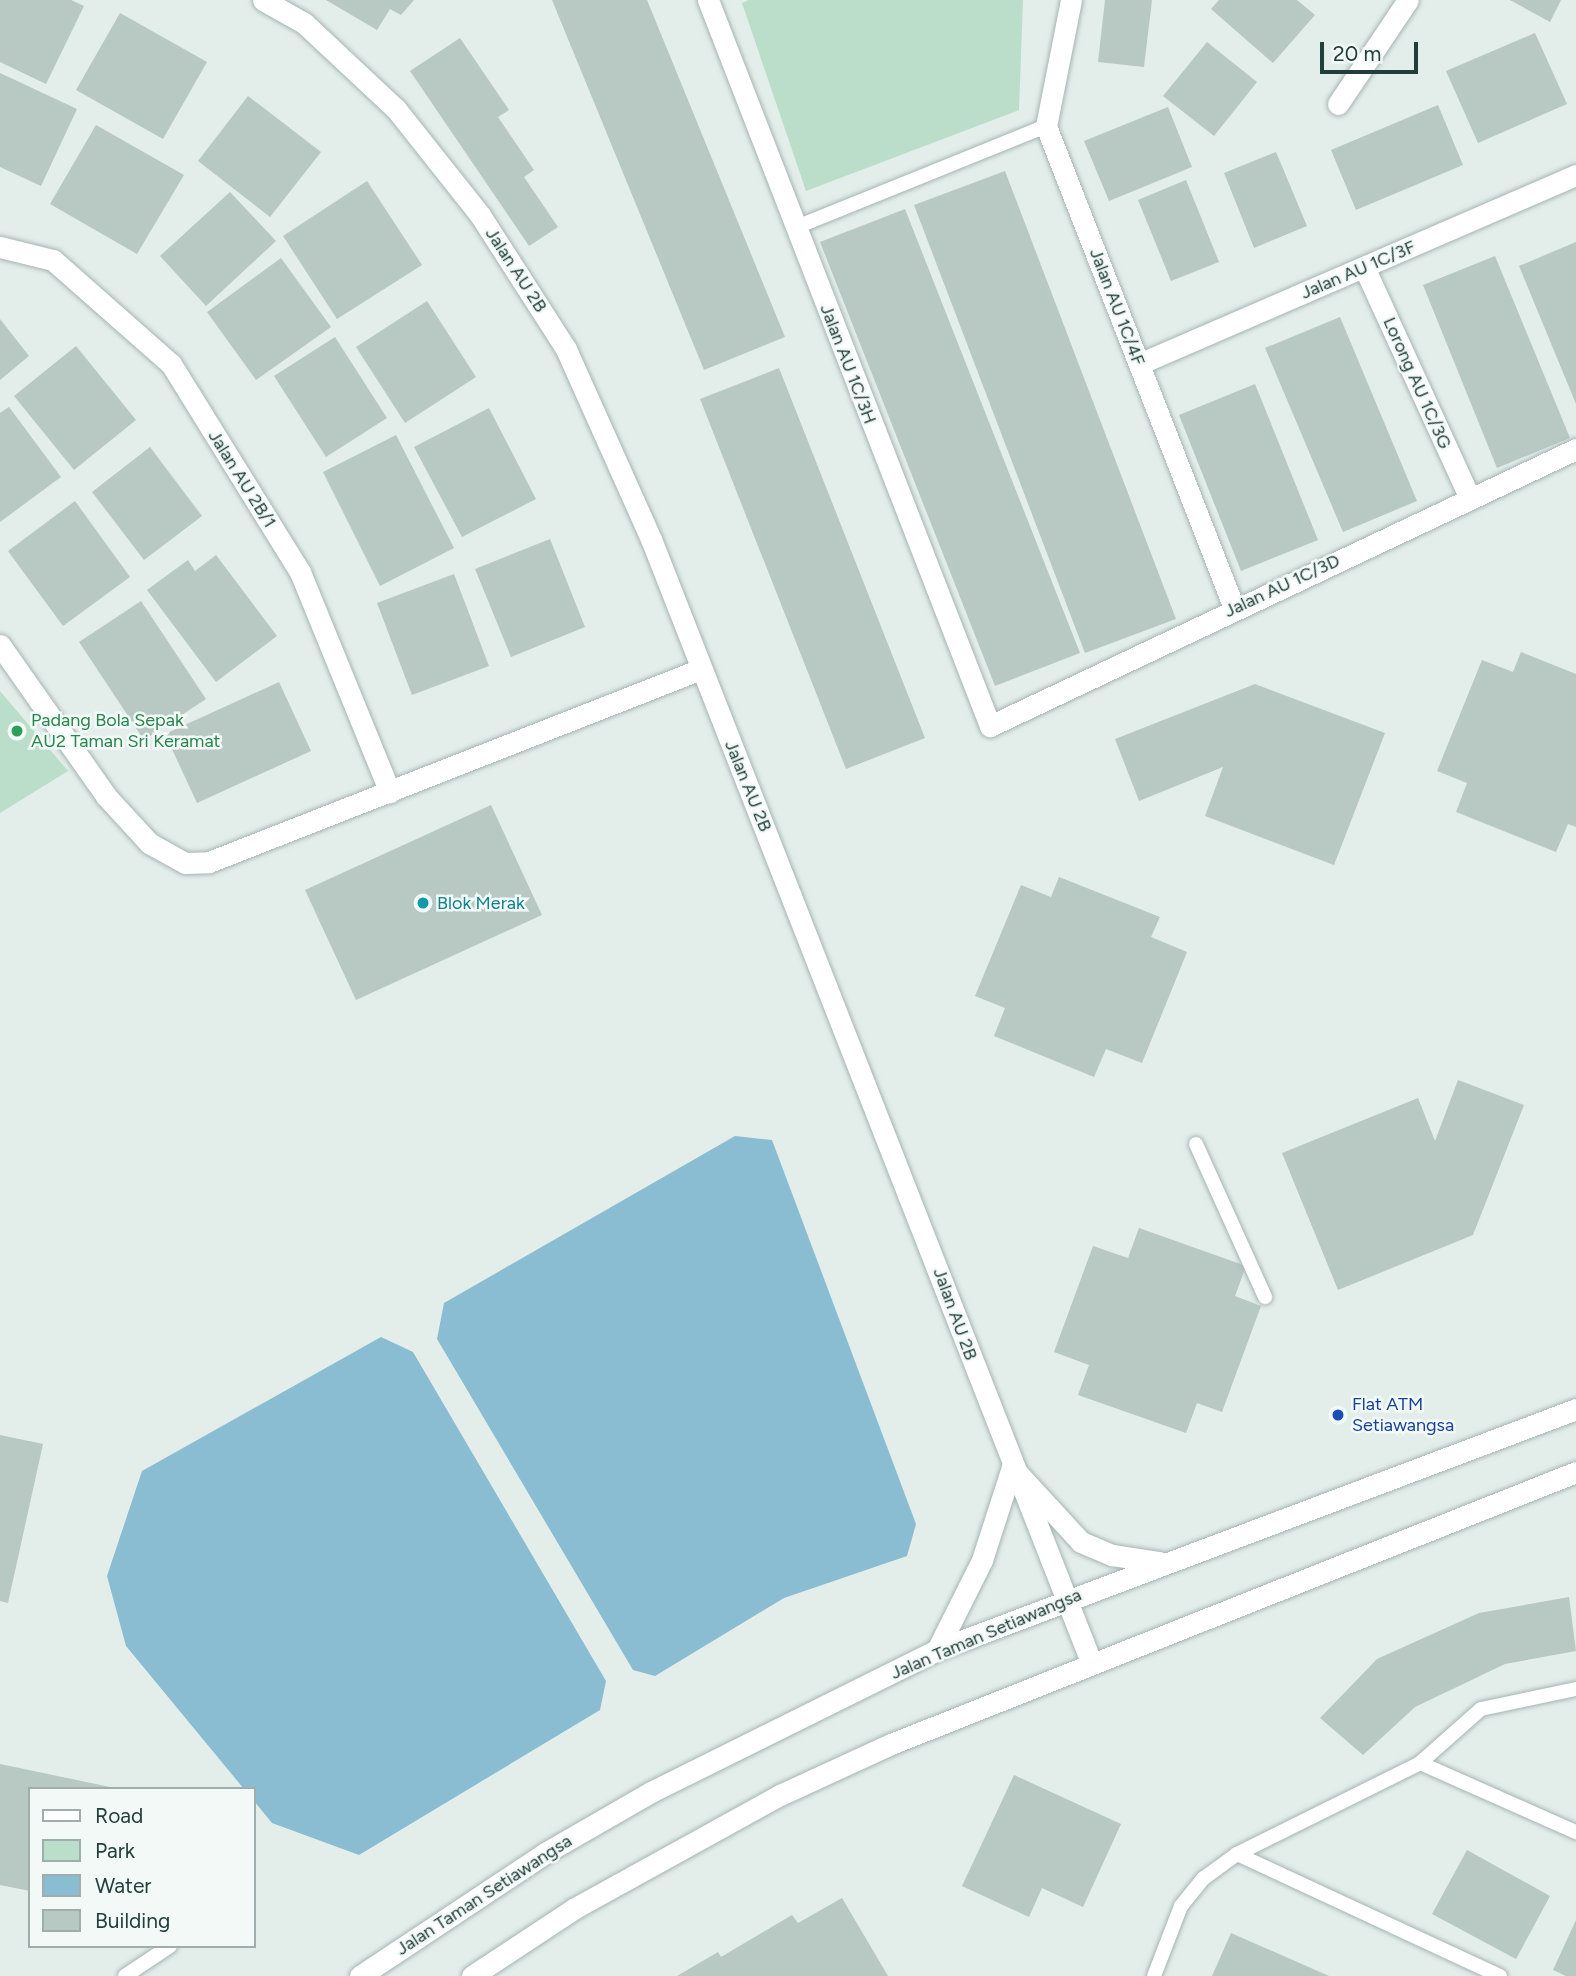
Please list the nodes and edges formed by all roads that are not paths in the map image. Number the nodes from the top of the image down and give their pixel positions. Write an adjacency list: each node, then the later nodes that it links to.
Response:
1 (263, 0): 16 (street, Jalan AU 2B)
2 (708, 0): 8 (street, Jalan AU 1C/3H)
3 (1071, 0): 6 (street)
4 (1408, 0): 5 (street)
5 (1338, 104)
6 (1046, 126): 8 (lane); 11 (street, Jalan AU 1C/4F)
7 (1576, 175): 10 (street, Jalan AU 1C/3F)
8 (794, 228): 17 (street, Jalan AU 1C/3H)
9 (0, 247): 18 (street, Jalan AU 2B/1)
10 (1364, 267): 11 (street, Jalan AU 1C/3F); 13 (street, Lorong AU 1C/3G)
11 (1139, 364): 14 (street, Jalan AU 1C/4F)
12 (1576, 449): 13 (street, Jalan AU 1C/3D)
13 (1469, 499): 14 (street, Jalan AU 1C/3D)
14 (1234, 608): 17 (street, Jalan AU 1C/3D)
15 (0, 645): 18 (street)
16 (701, 669): 18 (street); 22 (street, Jalan AU 2B)
17 (990, 726)
18 (390, 792)
19 (1196, 1144): 20 (lane)
20 (1265, 1297)
21 (1576, 1409): 24 (street, Jalan Taman Setiawangsa)
22 (1012, 1467): 24 (street); 25 (street, Jalan AU 2B); 26 (street)
23 (1576, 1472): 27 (street)
24 (1161, 1562): 25 (street, Jalan Taman Setiawangsa)
25 (1066, 1600): 26 (street, Jalan Taman Setiawangsa); 27 (street, Jalan AU 2B)
26 (937, 1650): 34 (street, Jalan Taman Setiawangsa)
27 (1091, 1662): 35 (street)
28 (1576, 1689): 29 (lane)
29 (1420, 1763): 30 (lane); 31 (lane)
30 (1576, 1832)
31 (1237, 1854): 36 (lane); 37 (lane)
32 (167, 1948): 33 (lane)
33 (125, 1976)
34 (360, 1976)
35 (472, 1976)
36 (1153, 1976)
37 (1500, 1976)

